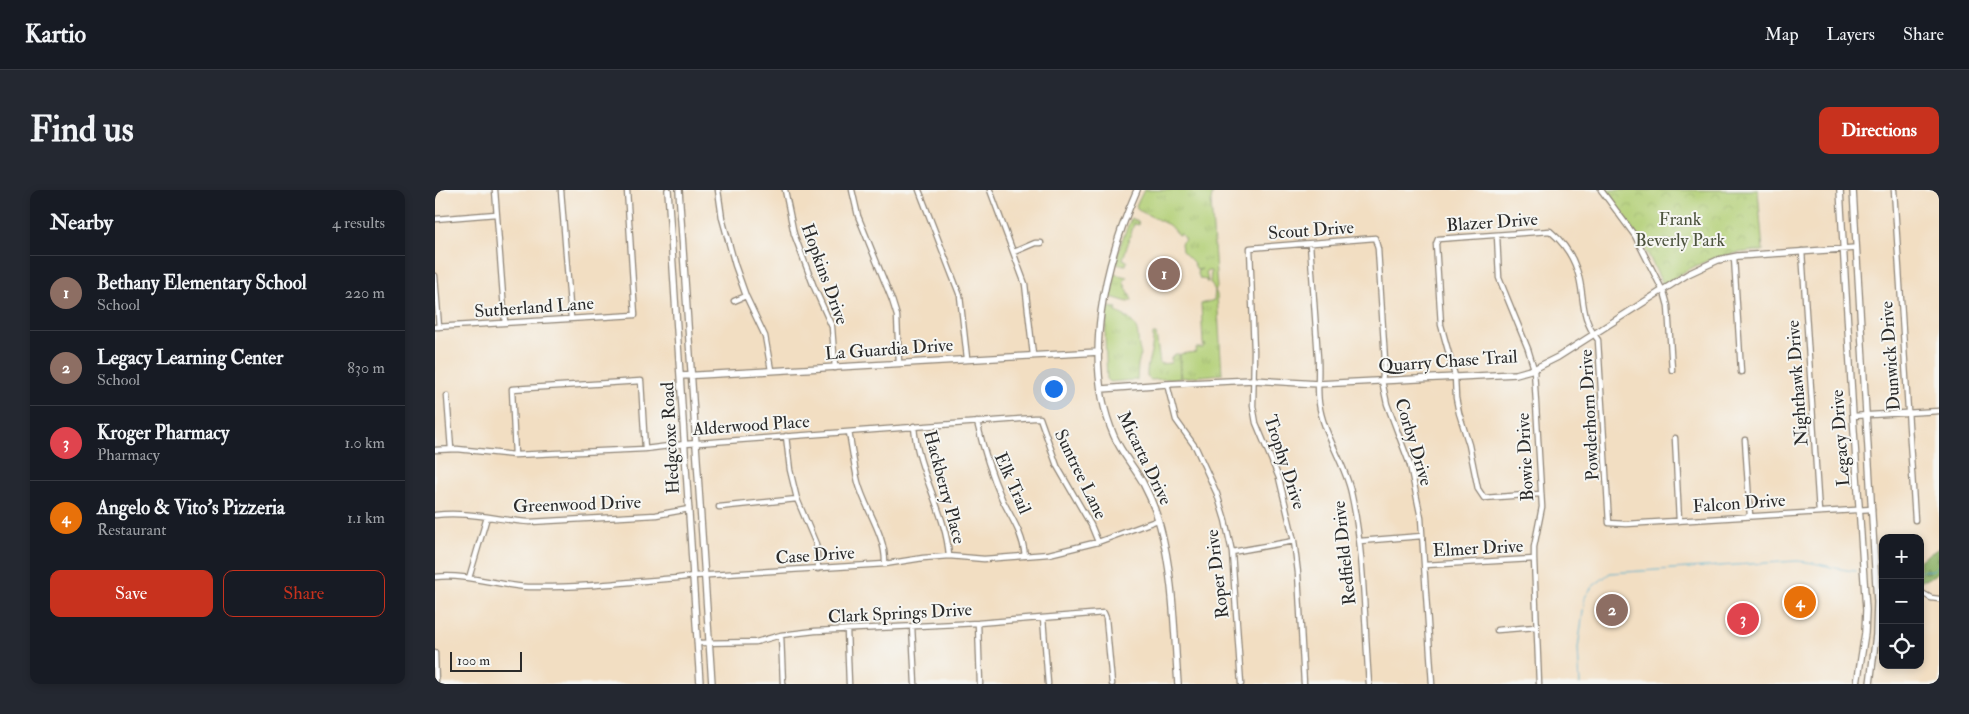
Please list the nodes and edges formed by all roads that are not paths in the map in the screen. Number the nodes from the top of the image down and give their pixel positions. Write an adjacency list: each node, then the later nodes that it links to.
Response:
1 (495, 190): 16 (street)
2 (561, 190): 33 (street)
3 (627, 190): 33 (street, Sutherland Lane)
4 (668, 190): 47 (main road, Hedgcoxe Road)
5 (679, 190): 46 (main road, Hedgcoxe Road)
6 (718, 190): 31 (street)
7 (785, 190): 41 (street, Hopkins Drive)
8 (852, 190): 40 (street)
9 (919, 190): 39 (street)
10 (990, 190): 27 (street)
11 (1137, 190): 37 (main road, Micarta Drive)
12 (1601, 190): 30 (street)
13 (1841, 190): 25 (main road, Legacy Drive)
14 (1853, 190): 24 (main road, Legacy Drive)
15 (1894, 190): 56 (street, Dunwick Drive)
16 (496, 214): 17 (street); 34 (street)
17 (435, 219)
18 (1548, 232): 19 (street, Blazer Drive); 36 (street, Powderhorn Drive)
19 (1497, 235): 42 (street, Bowie Drive); 48 (street, Blazer Drive)
20 (1375, 238): 22 (street, Scout Drive); 50 (street, Corby Drive)
21 (1041, 243): 27 (street)
22 (1310, 244): 23 (street, Scout Drive); 52 (street, Redfield Drive)
23 (1250, 248): 49 (street, Trophy Drive)
24 (1856, 248): 25 (main road, Quarry Chase Trail); 57 (main road, Legacy Drive)
25 (1844, 249): 26 (main road, Quarry Chase Trail); 58 (main road, Legacy Drive)
26 (1802, 251): 28 (main road, Quarry Chase Trail); 78 (street, Nighthawk Drive)
27 (1015, 252): 38 (street)
28 (1734, 257): 30 (main road, Quarry Chase Trail); 45 (street)
29 (435, 276): 35 (street)
30 (1663, 290): 36 (main road, Quarry Chase Trail); 44 (street)
31 (746, 296): 32 (street); 43 (street)
32 (734, 301)
33 (571, 318): 34 (street, Sutherland Lane)
34 (505, 323): 35 (street, Sutherland Lane)
35 (437, 327)
36 (1594, 334): 42 (main road, Quarry Chase Trail); 85 (street, Powderhorn Drive)
37 (1099, 352): 38 (main road, La Guardia Drive); 53 (main road, Micarta Drive)
38 (1033, 355): 39 (main road, La Guardia Drive)
39 (967, 358): 40 (main road, La Guardia Drive)
40 (899, 363): 41 (main road, La Guardia Drive)
41 (835, 368): 43 (main road, La Guardia Drive)
42 (1534, 369): 48 (main road, Quarry Chase Trail); 72 (street, Bowie Drive)
43 (771, 370): 46 (main road, La Guardia Drive)
44 (1671, 370)
45 (1741, 372)
46 (691, 375): 47 (main road, La Guardia Drive); 67 (main road, Hedgcoxe Road)
47 (681, 376): 66 (main road, Hedgcoxe Road)
48 (1455, 376): 50 (main road, Quarry Chase Trail); 72 (street)
49 (1253, 380): 51 (main road, Quarry Chase Trail); 52 (main road, Quarry Chase Trail); 87 (street, Trophy Drive)
50 (1382, 381): 52 (main road, Quarry Chase Trail); 86 (street, Corby Drive)
51 (1167, 384): 53 (main road, Quarry Chase Trail); 90 (street, Roper Drive)
52 (1318, 384): 89 (street, Redfield Drive)
53 (1101, 389): 82 (main road, Micarta Drive)
54 (447, 396): 68 (street)
55 (1939, 411): 56 (street)
56 (1908, 412): 57 (street); 84 (street, Dunwick Drive)
57 (1866, 415): 58 (street); 76 (main road, Legacy Drive)
58 (1853, 416): 77 (main road, Legacy Drive)
59 (1040, 418): 60 (street, Alderwood Place); 88 (street, Suntree Lane)
60 (977, 422): 61 (street, Alderwood Place); 92 (street, Elk Trail)
61 (914, 426): 62 (street, Alderwood Place); 91 (street, Hackberry Place)
62 (849, 432): 63 (street, Alderwood Place); 94 (street)
63 (786, 436): 67 (street, Alderwood Place); 73 (street)
64 (1675, 438): 83 (street)
65 (1745, 440): 80 (street)
66 (685, 444): 67 (street, Alderwood Place); 69 (street, Alderwood Place); 75 (main road, Hedgcoxe Road)
67 (696, 444): 97 (main road, Hedgcoxe Road)
68 (451, 449): 70 (street, Alderwood Place); 71 (street, Alderwood Place)
69 (645, 449): 71 (street, Alderwood Place); 71 (street)
70 (435, 450)
71 (515, 455)
72 (1540, 494): 93 (street, Bowie Drive)
73 (797, 500): 74 (street); 96 (street)
74 (719, 507)
75 (689, 508): 81 (street, Greenwood Drive); 98 (main road, Hedgcoxe Road)
76 (1872, 509): 77 (street, Falcon Drive); 111 (main road, Legacy Drive)
77 (1859, 510): 78 (street, Falcon Drive); 109 (main road, Legacy Drive)
78 (1819, 512): 80 (street, Falcon Drive)
79 (435, 515): 81 (street, Greenwood Drive)
80 (1750, 516): 83 (street, Falcon Drive)
81 (487, 517): 100 (street)
82 (1158, 520): 88 (street, Case Drive); 124 (main road, Micarta Drive)
83 (1679, 520): 85 (street, Falcon Drive)
84 (1915, 520)
85 (1609, 523)
86 (1422, 536): 89 (street); 95 (street, Corby Drive)
87 (1294, 541): 90 (street); 126 (street, Trophy Drive)
88 (1098, 542): 92 (street, Case Drive)
89 (1359, 542): 127 (street, Redfield Drive)
90 (1232, 552): 125 (street, Roper Drive)
91 (949, 556): 92 (street, Case Drive); 94 (street, Case Drive)
92 (1025, 556)
93 (1533, 559): 95 (street, Elmer Drive); 106 (street, Bowie Drive)
94 (885, 564): 96 (street, Case Drive)
95 (1425, 565): 128 (street, Corby Drive)
96 (818, 569): 97 (street, Case Drive)
97 (705, 575): 98 (street, Case Drive); 113 (main road, Hedgcoxe Road)
98 (694, 576): 100 (street, Case Drive); 112 (main road, Hedgcoxe Road)
99 (435, 577): 100 (street, Case Drive)
100 (469, 578)
101 (1924, 595): 102 (street)
102 (1939, 599)
103 (1043, 618): 104 (street, Clark Springs Drive); 122 (street); 123 (street, Clark Springs Drive)
104 (978, 623): 105 (street, Clark Springs Drive); 121 (street)
105 (912, 626): 107 (street, Clark Springs Drive); 120 (street)
106 (1536, 627): 108 (street); 129 (street, Bowie Drive)
107 (847, 630): 110 (street, Clark Springs Drive); 119 (street)
108 (1497, 630)
109 (1865, 633): 111 (main road); 130 (main road, Legacy Drive)
110 (781, 635): 113 (street, Clark Springs Drive); 118 (street)
111 (1877, 635): 131 (main road, Legacy Drive)
112 (698, 643): 113 (street, Clark Springs Drive); 116 (main road, Hedgcoxe Road)
113 (709, 643): 117 (main road, Hedgcoxe Road)
114 (435, 653): 115 (street)
115 (437, 684)
116 (700, 684)
117 (712, 684)
118 (783, 684)
119 (849, 684)
120 (915, 684)
121 (980, 684)
122 (1048, 684)
123 (1112, 684)
124 (1178, 684)
125 (1241, 684)
126 (1304, 684)
127 (1369, 684)
128 (1431, 684)
129 (1539, 684)
130 (1857, 684)
131 (1870, 684)

